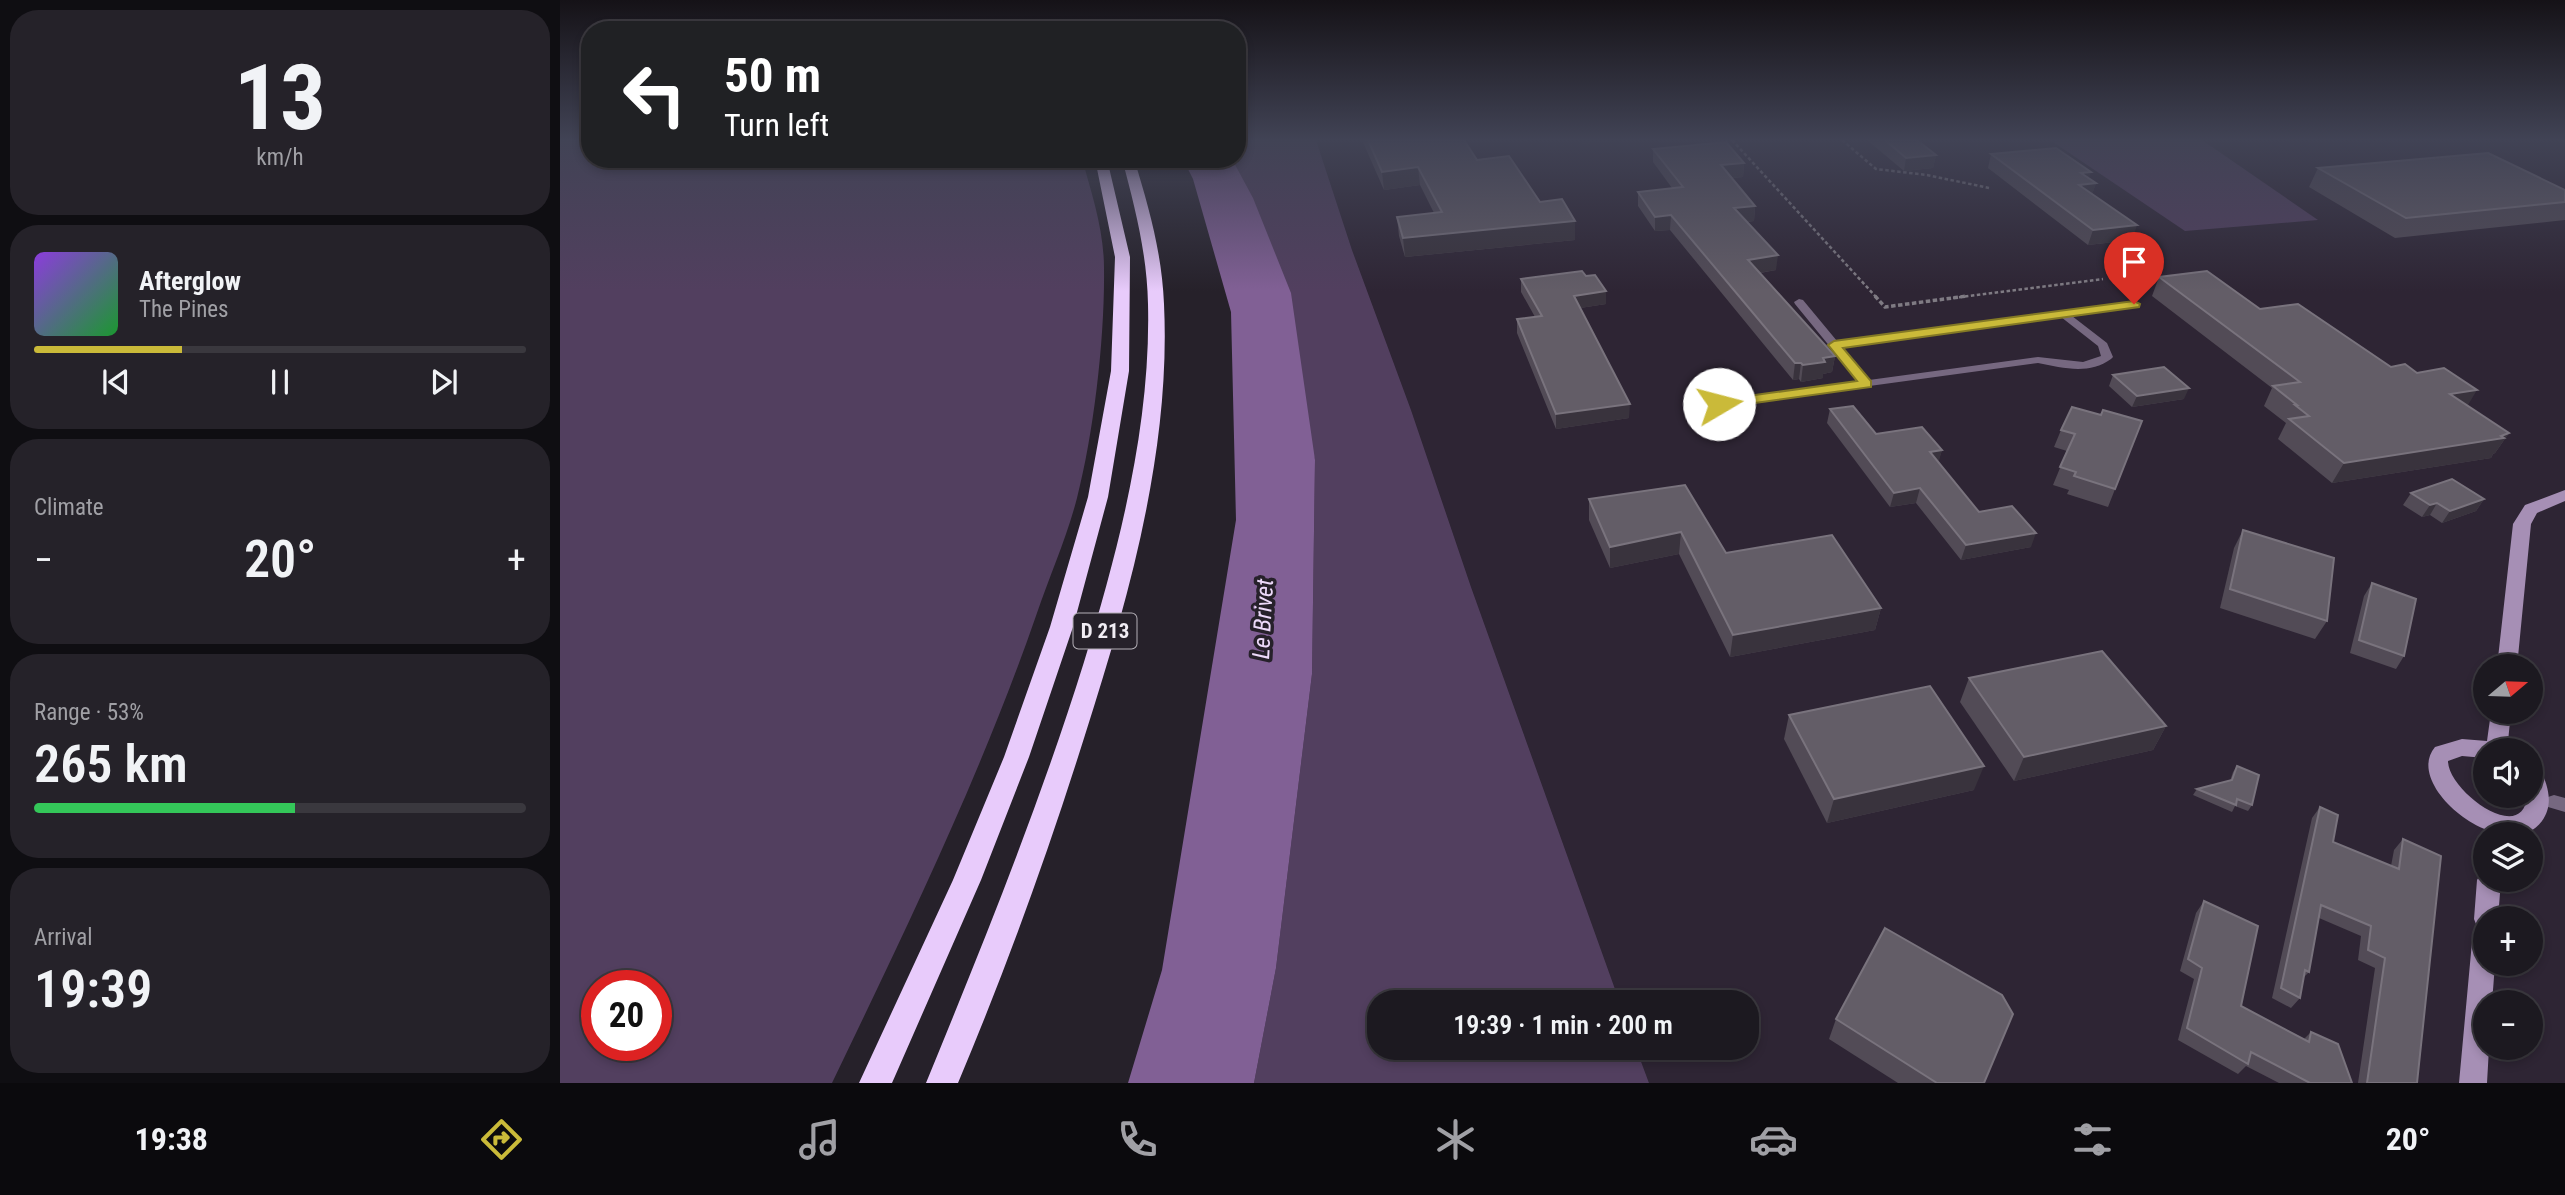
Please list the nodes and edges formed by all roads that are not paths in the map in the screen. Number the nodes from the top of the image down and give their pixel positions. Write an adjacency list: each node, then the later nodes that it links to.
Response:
1 (1111, 191): 17 (highway, D 213)
2 (1137, 191): 18 (highway, D 213)
3 (1799, 302): 6 (lane)
4 (2134, 304): 5 (lane)
5 (2066, 314): 6 (lane); 7 (lane)
6 (1834, 345): 7 (lane)
7 (1866, 384): 8 (lane)
8 (1719, 404)
9 (2565, 495): 10 (street)
10 (2508, 654)
11 (2473, 748): 14 (street)
12 (2543, 785): 13 (street)
13 (2560, 804): 15 (street)
14 (2487, 822)
15 (2543, 825)
16 (2481, 976): 19 (street)
17 (875, 1083)
18 (942, 1083)
19 (2473, 1083)

